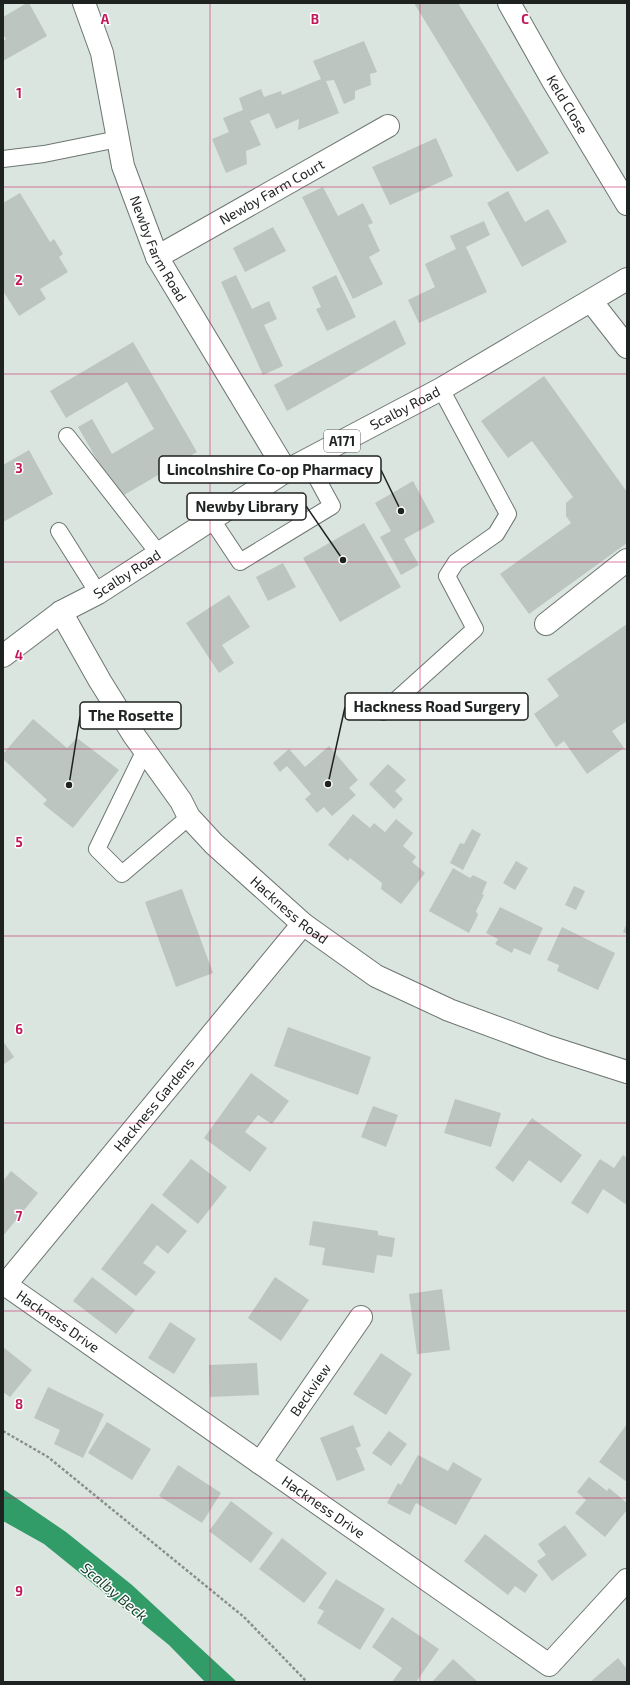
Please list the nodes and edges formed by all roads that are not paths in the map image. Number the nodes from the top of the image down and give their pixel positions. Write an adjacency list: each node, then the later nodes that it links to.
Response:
1 (84, 3): 4 (main road, Newby Farm Road)
2 (509, 3): 6 (main road, Keld Close)
3 (388, 126): 7 (main road, Newby Farm Court)
4 (118, 139): 5 (lane); 7 (main road, Newby Farm Road)
5 (3, 159)
6 (627, 204)
7 (157, 257): 14 (main road, Newby Farm Road)
8 (627, 279): 9 (main road, Scalby Road / A171)
9 (590, 301): 10 (main road); 11 (main road, Scalby Road / A171)
10 (627, 347)
11 (441, 389): 13 (main road, Scalby Road / A171); 23 (lane)
12 (67, 436): 17 (lane)
13 (306, 460): 14 (main road, Scalby Road / A171); 15 (lane)
14 (286, 471): 15 (main road, Scalby Road / A171)
15 (212, 520): 17 (main road, Scalby Road / A171)
16 (59, 531): 19 (lane)
17 (159, 554): 19 (main road, Scalby Road / A171)
18 (627, 560): 21 (main road)
19 (98, 593): 20 (main road, Scalby Road / A171)
20 (61, 612): 22 (main road, Scalby Road / A171); 24 (main road, Hackness Road)
21 (546, 624)
22 (3, 656)
23 (383, 712)
24 (144, 752): 25 (main road, Hackness Road); 25 (lane)
25 (189, 817): 26 (main road, Hackness Road)
26 (303, 924): 27 (main road, Hackness Road); 28 (main road, Hackness Gardens)
27 (627, 1072)
28 (4, 1284): 30 (main road, Hackness Drive)
29 (361, 1317): 30 (main road, Beckview)
30 (260, 1463): 31 (main road, Hackness Drive)
31 (627, 1580)

